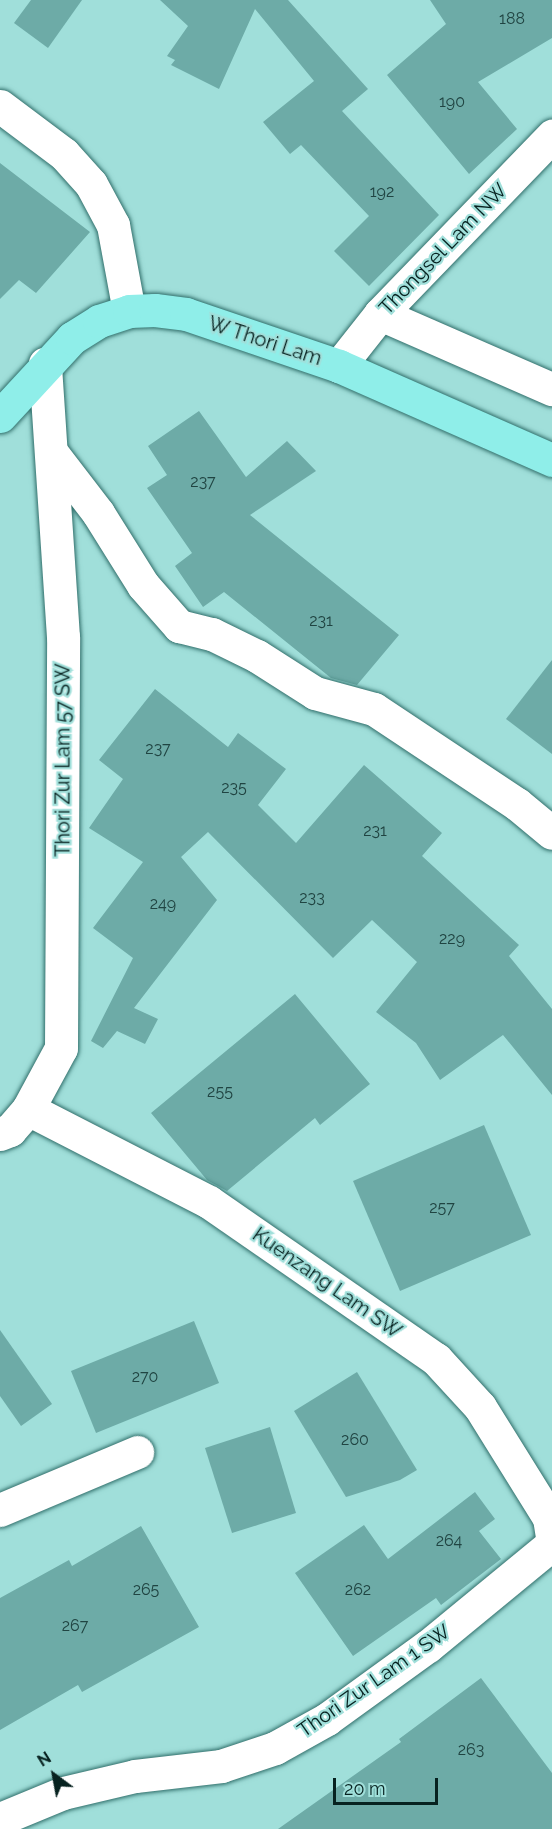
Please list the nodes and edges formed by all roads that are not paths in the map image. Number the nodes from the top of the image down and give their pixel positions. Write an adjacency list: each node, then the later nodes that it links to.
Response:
1 (0, 106): 3 (street)
2 (552, 136): 4 (street, Thongsel Lam NW)
3 (129, 311): 5 (main road, W Thori Lam); 6 (main road, W Thori Lam)
4 (380, 314): 6 (street, Thongsel Lam NW); 7 (street)
5 (45, 364): 8 (main road, W Thori Lam); 9 (street, Thori Zur Lam 57 SW)
6 (339, 366): 10 (main road, W Thori Lam)
7 (552, 389)
8 (0, 416)
9 (52, 453): 11 (street); 12 (street, Thori Zur Lam 57 SW)
10 (552, 460)
11 (552, 834)
12 (28, 1108): 13 (street, Thori Zur Lam 57 SW); 16 (street, Kuenzang Lam SW)
13 (0, 1134)
14 (137, 1452): 15 (street)
15 (0, 1510)
16 (552, 1536)
17 (552, 1544): 18 (street, Thori Zur Lam 1 SW)
18 (0, 1820)

